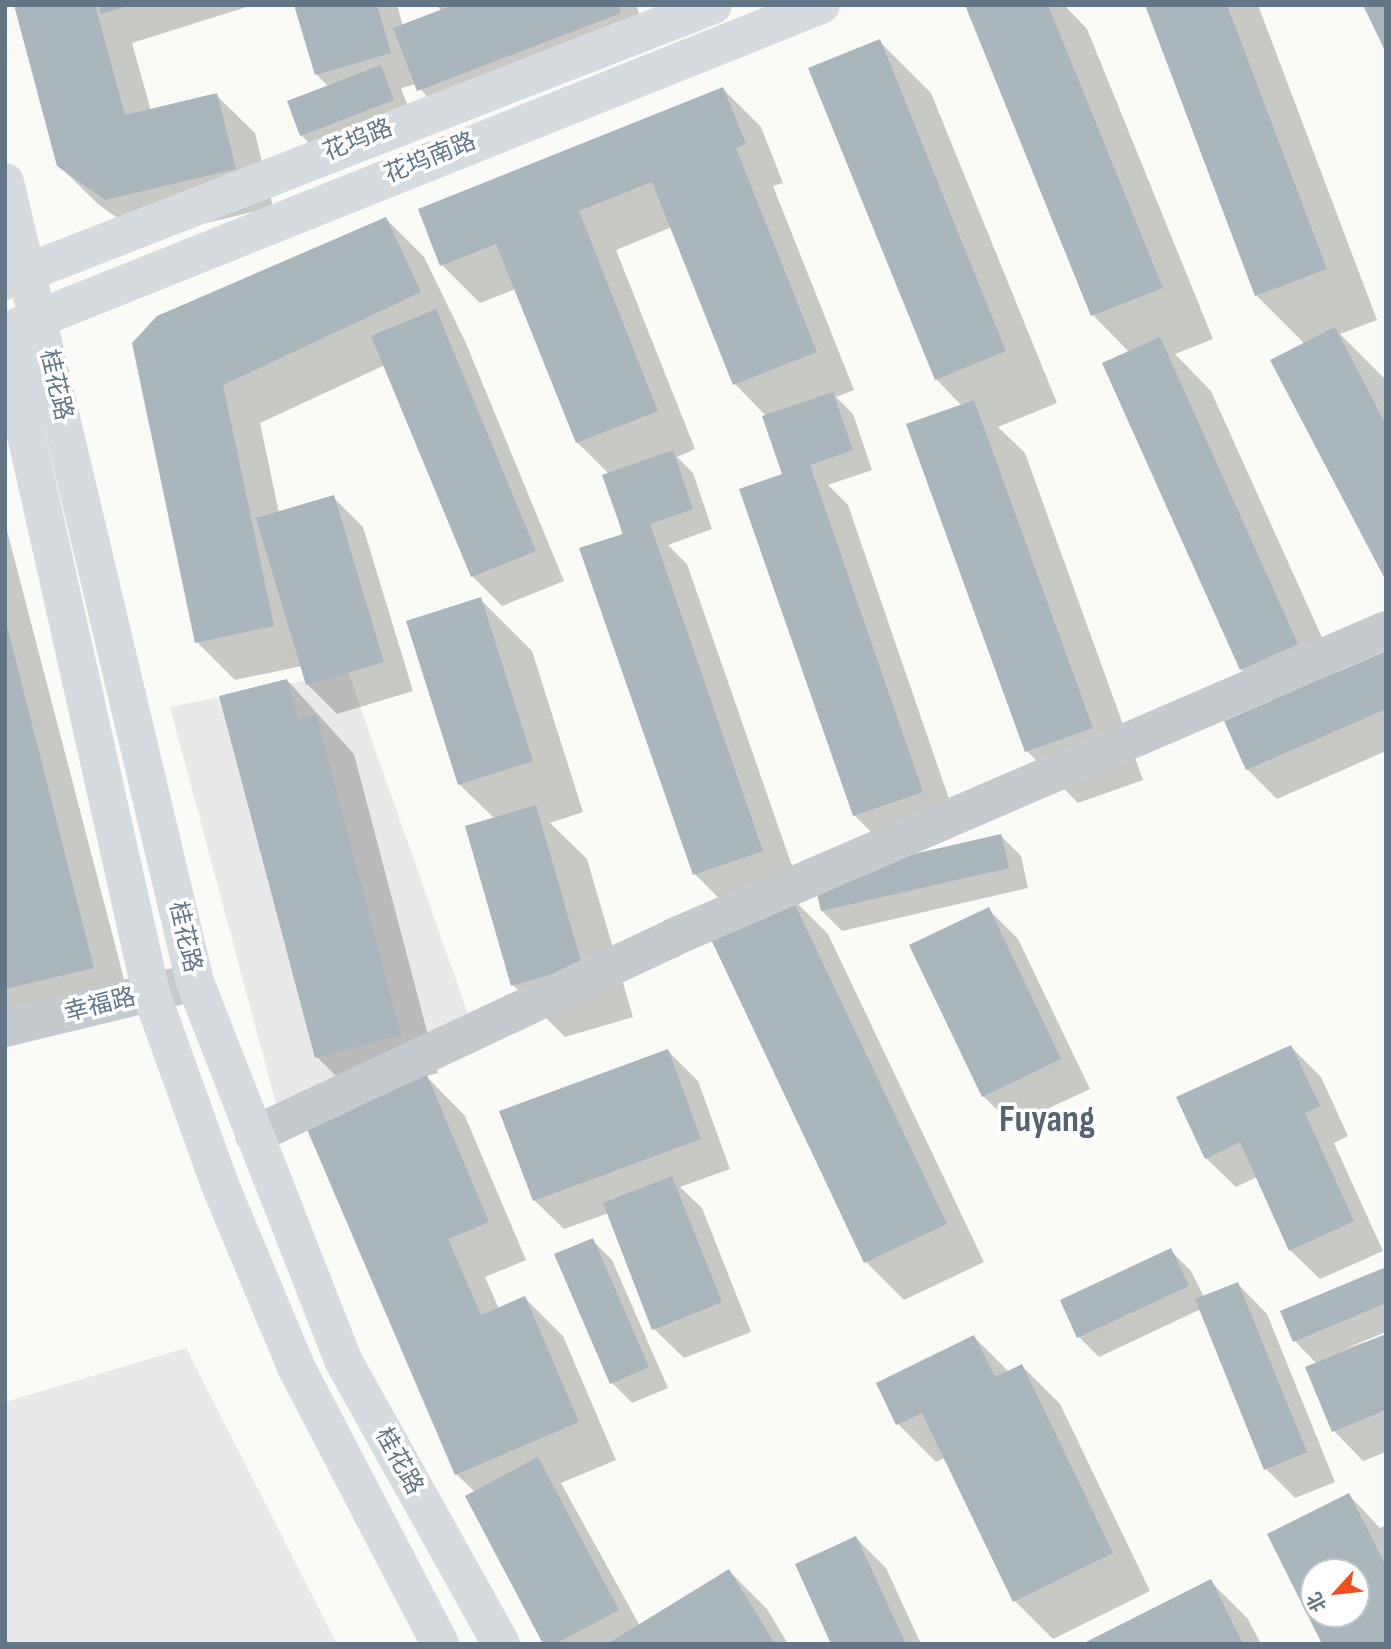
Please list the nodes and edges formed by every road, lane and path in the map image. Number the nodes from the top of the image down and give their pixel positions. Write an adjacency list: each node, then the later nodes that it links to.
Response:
1 (713, 5): 4 (main road, 花坞路)
2 (821, 5): 5 (main road, 花坞南路)
3 (5, 182): 4 (main road, 桂花路)
4 (16, 276): 5 (main road, 桂花路)
5 (40, 317): 6 (main road); 9 (main road, 桂花路)
6 (5, 332)
7 (5, 341): 10 (main road)
8 (1386, 631): 12 (street)
9 (195, 982): 10 (street, 幸福路); 12 (main road, 桂花路)
10 (152, 993): 11 (street, 幸福路); 13 (main road)
11 (5, 1028)
12 (254, 1135): 14 (main road, 桂花路)
13 (440, 1644)
14 (501, 1644)

